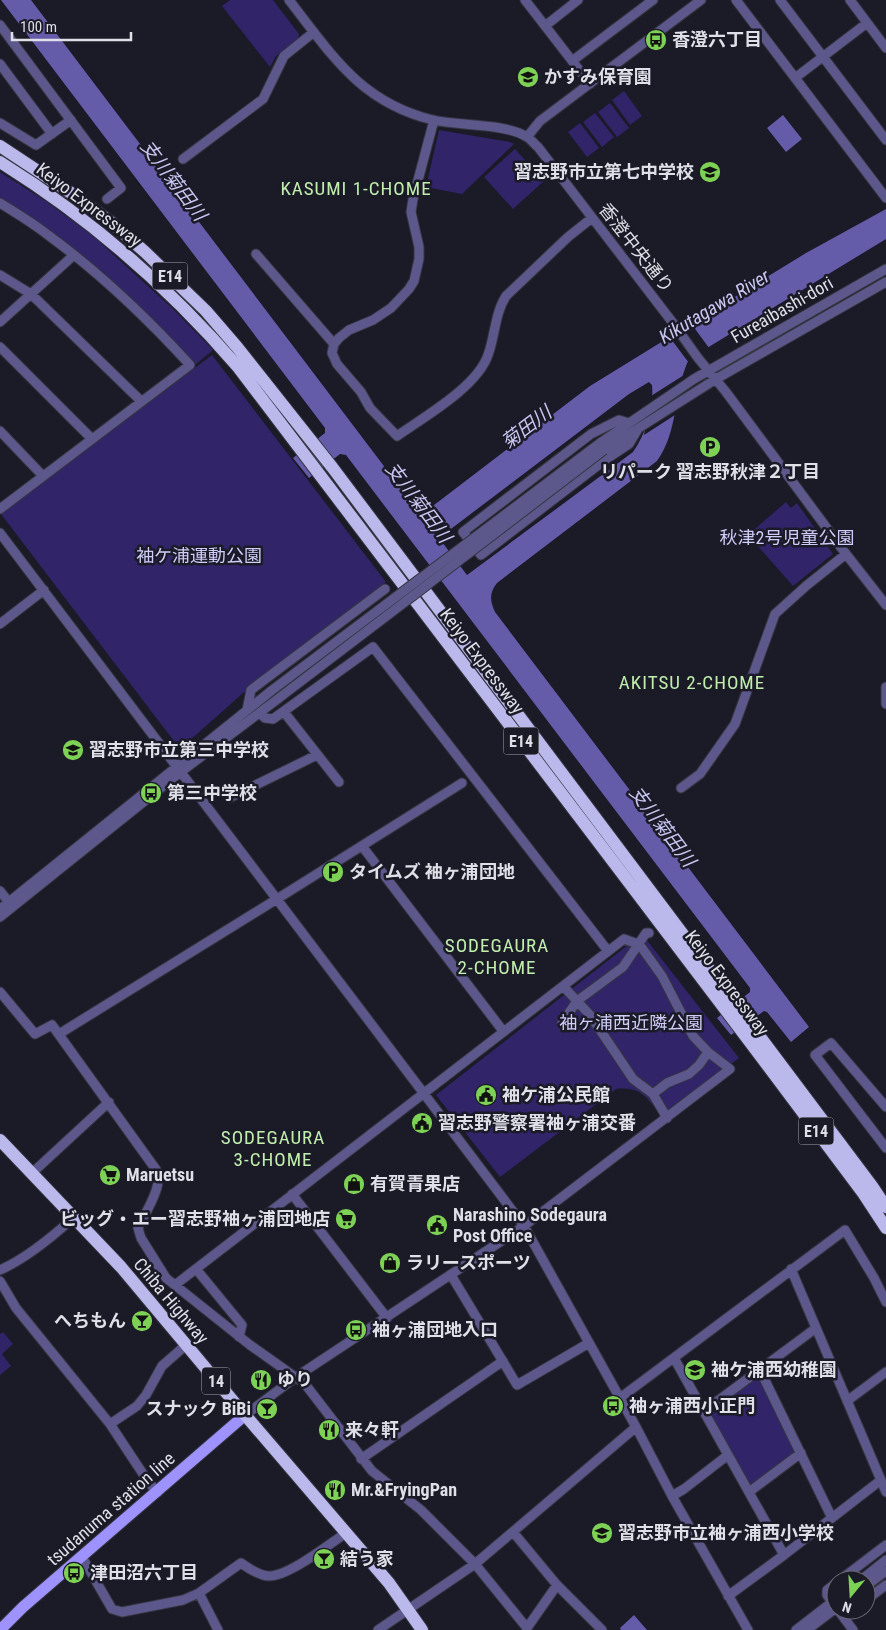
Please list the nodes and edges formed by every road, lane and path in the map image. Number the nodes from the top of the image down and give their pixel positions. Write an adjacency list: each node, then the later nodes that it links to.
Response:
1 (290, 0): 12 (street, 香澄中央通り)
2 (525, 0): 11 (street)
3 (578, 0): 11 (street)
4 (653, 0): 15 (street)
5 (701, 0): 18 (street)
6 (736, 0): 17 (street)
7 (780, 0): 14 (street)
8 (850, 0): 9 (street)
9 (867, 23): 13 (street); 14 (street)
10 (0, 25): 19 (street)
11 (545, 26): 15 (street)
12 (314, 32): 20 (street, 香澄中央通り); 26 (street)
13 (886, 48)
14 (823, 57): 17 (street); 24 (street)
15 (572, 62): 18 (street)
16 (0, 64): 22 (street)
17 (795, 78): 28 (street)
18 (590, 84): 23 (street)
19 (71, 120): 22 (street); 29 (street)
20 (434, 120): 23 (street, 香澄中央通り); 39 (street)
21 (0, 123): 22 (street)
22 (52, 134)
23 (527, 137): 31 (street, 香澄中央通り)
24 (886, 140)
25 (0, 146): 80 (highway, Keiyo Expressway / E14)
26 (183, 159)
27 (0, 162): 80 (highway, Keiyo Expressway / E14)
28 (886, 197)
29 (107, 199)
30 (0, 203): 33 (street)
31 (592, 218): 39 (street); 41 (street, 香澄中央通り)
32 (256, 254): 39 (street)
33 (74, 255): 37 (street); 43 (street)
34 (886, 269): 41 (street, Fureaibashi-dori)
35 (0, 275): 37 (street)
36 (886, 282): 42 (street, Fureaibashi-dori)
37 (31, 294): 38 (street); 43 (street)
38 (0, 322)
39 (334, 344)
40 (0, 347): 47 (street)
41 (709, 371): 42 (street, 香澄中央通り); 44 (street, Fureaibashi-dori)
42 (716, 379): 45 (street, Fureaibashi-dori); 52 (street, 香澄中央通り)
43 (141, 401): 47 (street)
44 (629, 423): 45 (street); 48 (street, Fureaibashi-dori)
45 (638, 429): 48 (street, Fureaibashi-dori)
46 (0, 431): 49 (street)
47 (92, 439): 49 (street)
48 (602, 446): 59 (street, bridge); 61 (street, bridge)
49 (43, 476): 50 (street)
50 (0, 509)
51 (0, 532): 54 (street)
52 (846, 554): 55 (street, 香澄中央通り); 66 (street)
53 (386, 589): 59 (street)
54 (44, 590): 56 (street); 63 (street)
55 (886, 605)
56 (0, 624)
57 (886, 687): 58 (street)
58 (886, 704)
59 (247, 710): 63 (street)
60 (284, 712): 61 (street); 62 (street); 76 (street)
61 (260, 713): 63 (street)
62 (317, 755): 64 (street); 67 (street)
63 (179, 768): 70 (street); 71 (street)
64 (339, 782)
65 (462, 783): 68 (street)
66 (681, 788)
67 (229, 798)
68 (362, 846): 70 (street); 82 (street)
69 (0, 891): 71 (street)
70 (278, 899): 84 (street); 86 (street)
71 (11, 904): 72 (street); 73 (street)
72 (0, 909)
73 (0, 917)
74 (649, 933): 75 (street)
75 (638, 944): 76 (street); 79 (street); 85 (street)
76 (608, 951): 77 (street)
77 (563, 986): 79 (street); 82 (street)
78 (0, 992): 84 (street)
79 (576, 1001): 81 (street); 87 (street)
80 (728, 1004): 83 (highway, Keiyo Expressway / E14)
81 (562, 1023)
82 (503, 1031): 86 (street)
83 (749, 1031): 95 (highway, Keiyo Expressway / E14); 98 (highway, Keiyo Expressway / E14)
84 (59, 1034): 88 (street)
85 (708, 1052): 87 (street); 90 (street)
86 (424, 1093): 94 (street); 97 (street)
87 (653, 1094): 90 (street)
88 (109, 1102): 93 (street); 104 (street)
89 (886, 1107): 92 (street)
90 (667, 1118): 97 (street)
91 (0, 1140): 93 (highway, Chiba Highway / 14)
92 (886, 1148)
93 (31, 1174): 96 (highway, Chiba Highway / 14)
94 (292, 1194): 99 (street); 106 (street)
95 (886, 1207)
96 (74, 1218): 101 (street); 110 (highway, Chiba Highway / 14)
97 (524, 1226): 102 (street); 109 (street)
98 (886, 1228)
99 (196, 1268): 104 (street); 108 (street)
100 (791, 1269): 105 (street); 107 (street); 111 (street)
101 (0, 1270)
102 (451, 1276): 106 (street); 112 (street)
103 (0, 1281): 120 (street)
104 (176, 1285): 108 (street)
105 (886, 1302)
106 (387, 1318): 115 (street)
107 (816, 1328): 113 (street); 117 (street)
108 (239, 1336): 115 (street)
109 (589, 1343): 112 (street); 116 (street)
110 (186, 1345): 119 (highway, Chiba Highway / 14); 120 (street)
111 (674, 1358): 116 (street); 118 (street)
112 (502, 1361): 124 (street)
113 (760, 1370): 118 (street); 122 (street)
114 (886, 1372): 117 (street)
115 (296, 1377): 119 (street); 124 (street)
116 (620, 1398): 121 (street)
117 (847, 1402): 125 (street)
118 (704, 1411): 123 (street)
119 (245, 1415): 126 (main road, tsudanuma station line); 132 (highway, Chiba Highway / 14)
120 (110, 1424): 126 (street)
121 (636, 1427): 129 (street); 131 (street)
122 (801, 1453): 127 (street); 130 (street)
123 (728, 1455): 127 (street); 129 (street)
124 (361, 1459): 137 (street)
125 (881, 1480): 128 (street); 130 (street)
126 (158, 1492): 135 (main road, tsudanuma station line)
127 (749, 1492): 134 (street)
128 (886, 1492)
129 (672, 1496): 142 (street)
130 (832, 1518): 134 (street)
131 (512, 1532): 137 (street); 140 (street)
132 (346, 1533): 141 (street); 143 (highway, Chiba Highway / 14)
133 (886, 1545): 138 (street)
134 (784, 1555): 142 (street)
135 (82, 1557): 141 (street); 146 (main road, tsudanuma station line)
136 (886, 1560): 139 (street)
137 (475, 1564): 140 (street); 143 (street)
138 (853, 1570)
139 (874, 1570)
140 (557, 1585): 150 (street)
141 (200, 1593): 147 (street)
142 (728, 1596): 151 (street)
143 (408, 1609): 148 (street); 149 (highway, Chiba Highway / 14)
144 (826, 1613): 152 (street)
145 (826, 1615): 153 (street)
146 (0, 1630)
147 (218, 1630)
148 (378, 1630)
149 (422, 1630)
150 (602, 1630)
151 (748, 1630)
152 (796, 1630)
153 (807, 1630)

